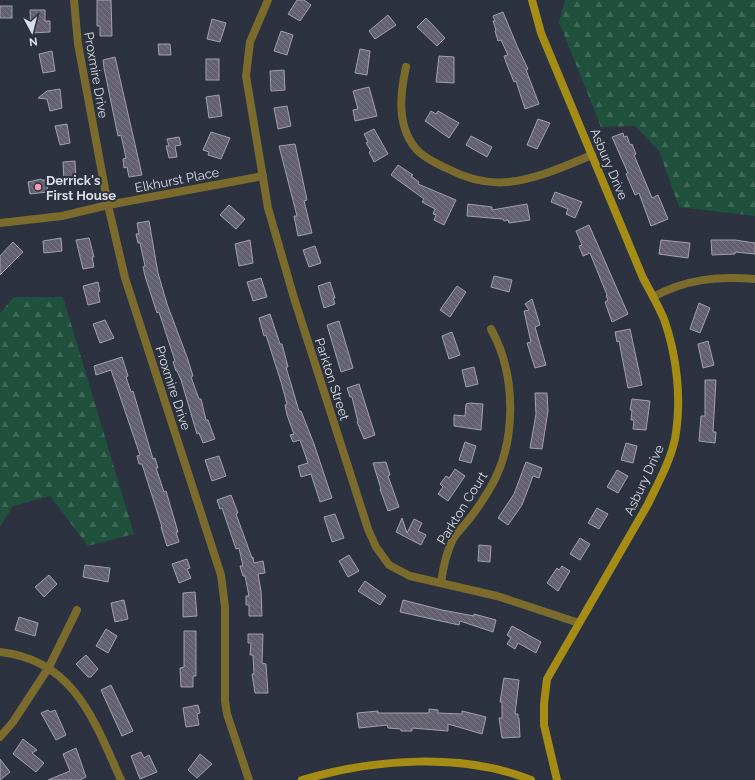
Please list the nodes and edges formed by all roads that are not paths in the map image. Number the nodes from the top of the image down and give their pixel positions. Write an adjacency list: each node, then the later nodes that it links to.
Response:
1 (74, 0): 7 (street, Proxmire Drive)
2 (268, 0): 6 (street, Parkton Street)
3 (532, 0): 5 (street, Asbury Drive)
4 (406, 67): 5 (street)
5 (592, 155): 10 (street, Asbury Drive)
6 (263, 176): 7 (street, Elkhurst Place); 12 (street, Parkton Street)
7 (108, 205): 8 (street, Elkhurst Place); 19 (street, Proxmire Drive)
8 (0, 223)
9 (755, 279): 10 (street)
10 (653, 297): 14 (street, Asbury Drive)
11 (491, 329): 12 (street, Parkton Court)
12 (441, 583): 14 (street, Parkton Street)
13 (77, 610): 16 (street)
14 (579, 623): 22 (street, Asbury Drive)
15 (0, 652): 16 (street)
16 (49, 667): 17 (street); 18 (street)
17 (0, 737)
18 (121, 780)
19 (249, 780)
20 (302, 780): 21 (street)
21 (531, 780)
22 (558, 780)

